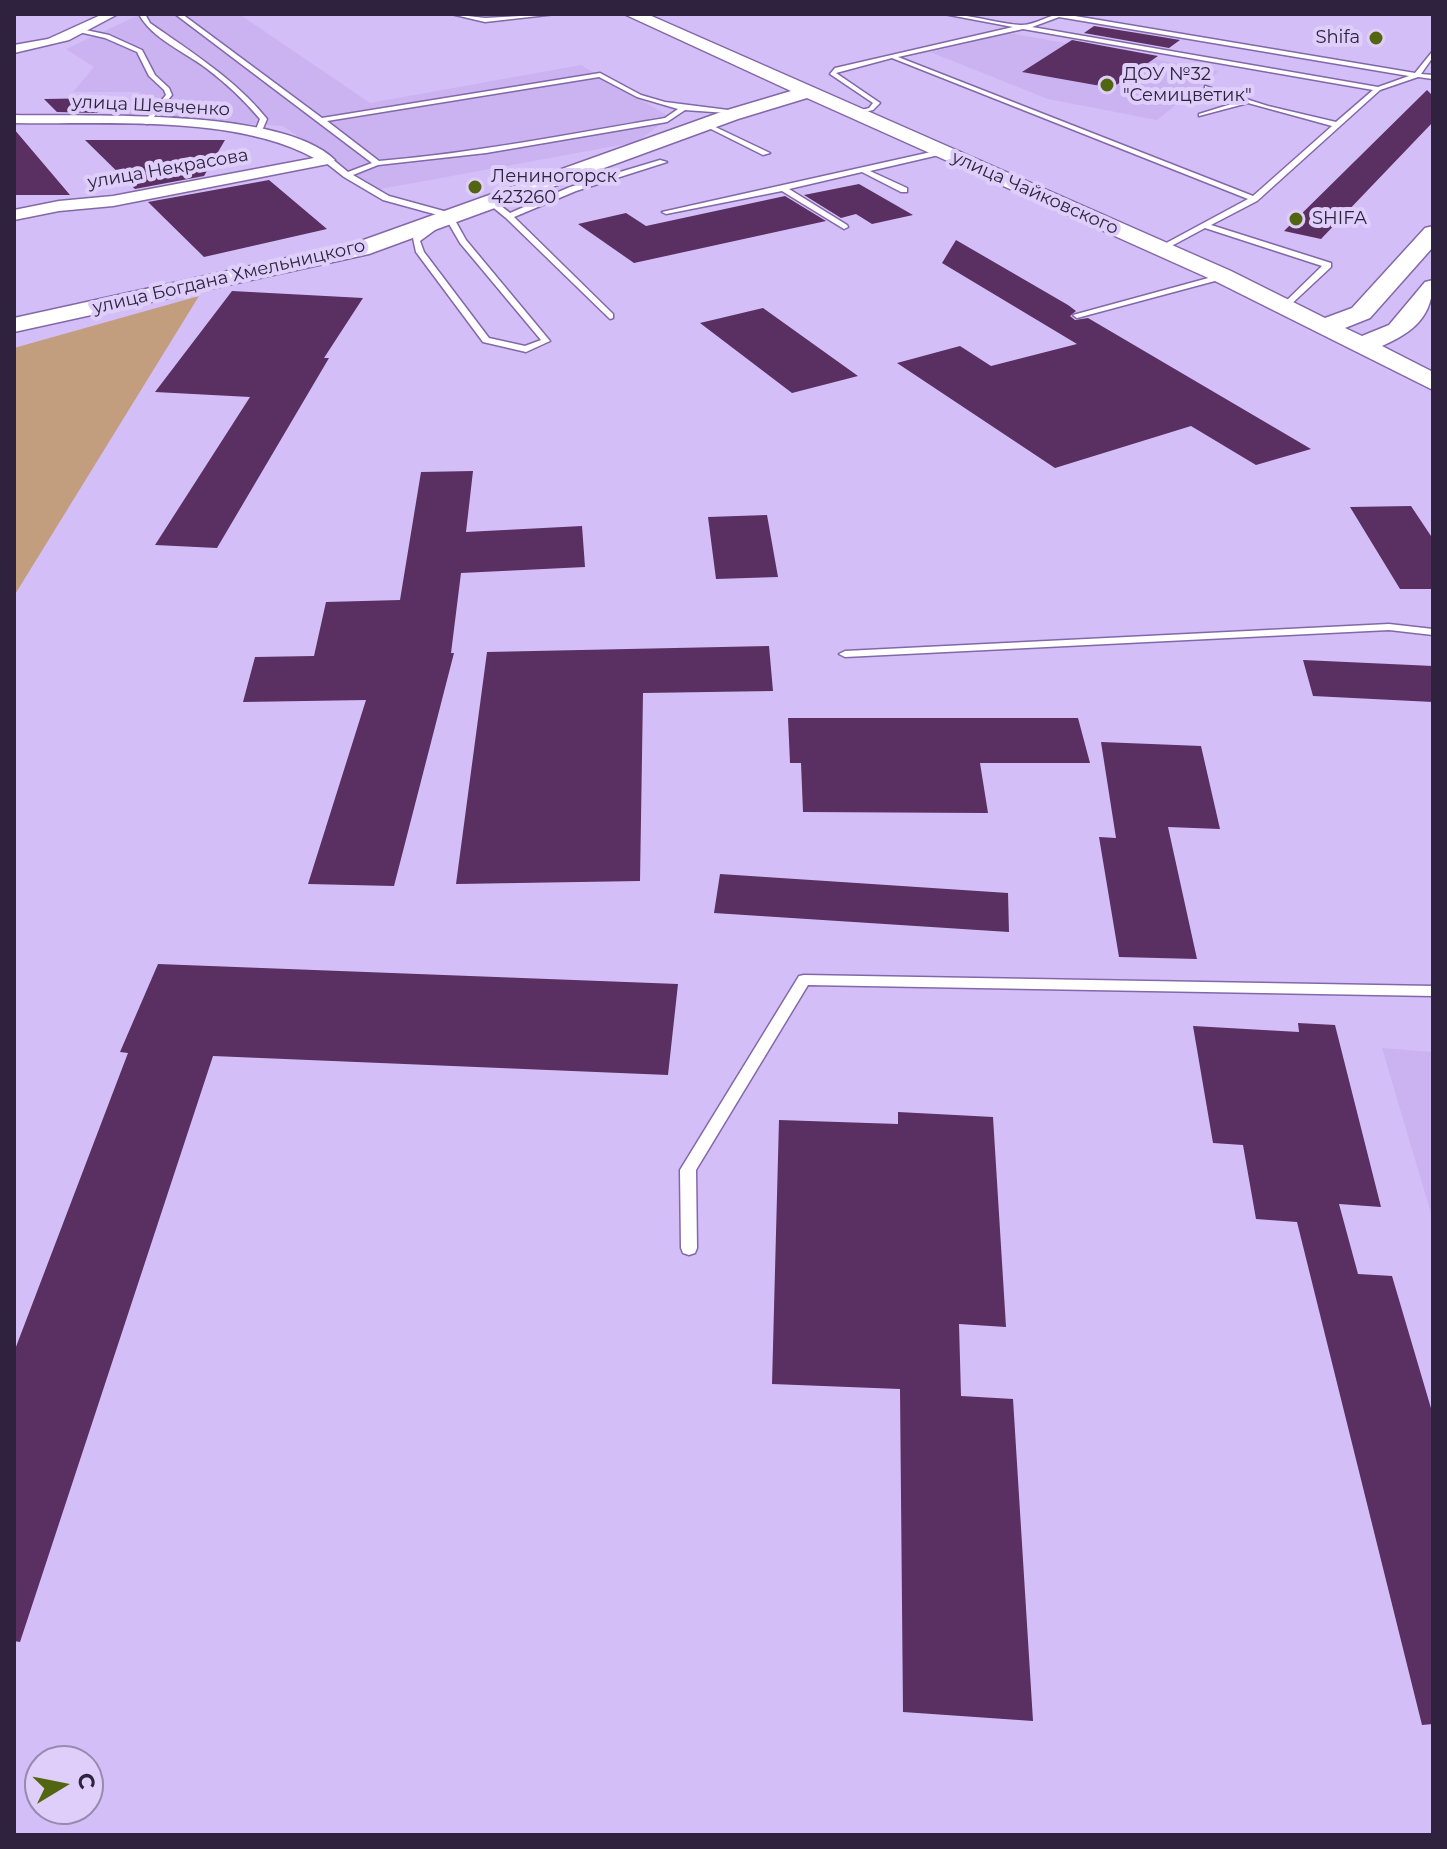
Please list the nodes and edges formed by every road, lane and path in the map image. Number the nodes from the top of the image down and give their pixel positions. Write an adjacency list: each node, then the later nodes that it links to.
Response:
1 (112, 14): 9 (street)
2 (142, 14): 28 (lane)
3 (178, 14): 24 (lane)
4 (454, 14): 5 (lane)
5 (553, 14)
6 (633, 14): 17 (main road, улица Чайковского)
7 (947, 14): 8 (lane)
8 (1022, 27): 12 (lane); 13 (lane); 16 (lane)
9 (81, 31): 10 (street); 25 (lane)
10 (14, 49)
11 (1432, 54): 13 (lane)
12 (894, 58): 21 (lane); 38 (lane)
13 (1417, 75): 14 (lane); 16 (lane)
14 (1433, 77)
15 (1207, 87): 18 (lane)
16 (1378, 89): 27 (lane)
17 (805, 93): 20 (main road, улица Богдана Хмельницкого); 21 (main road, улица Чайковского)
18 (1247, 101): 22 (lane); 27 (lane)
19 (682, 109): 20 (lane); 24 (lane); 33 (lane)
20 (741, 112): 26 (main road, улица Богдана Хмельницкого)
21 (853, 114): 29 (main road, улица Чайковского)
22 (1201, 115)
23 (14, 119): 25 (street, улица Шевченко)
24 (321, 120): 33 (lane)
25 (146, 123): 28 (street, улица Шевченко)
26 (705, 124): 30 (lane); 39 (main road, улица Богдана Хмельницкого)
27 (1338, 125): 38 (lane)
28 (259, 132): 31 (street, улица Шевченко)
29 (940, 152): 34 (lane); 49 (main road, улица Чайковского)
30 (766, 153)
31 (328, 160): 35 (lane); 41 (street, улица Некрасова)
32 (663, 162): 45 (lane)
33 (377, 163): 35 (lane)
34 (863, 170): 36 (lane); 37 (lane)
35 (347, 175): 44 (lane)
36 (783, 188): 42 (lane); 47 (lane)
37 (904, 190)
38 (1254, 199): 46 (lane)
39 (488, 200): 44 (main road, улица Богдана Хмельницкого); 45 (lane)
40 (14, 205): 41 (street)
41 (59, 206): 43 (street, улица Некрасова)
42 (666, 212)
43 (14, 215)
44 (448, 215): 44 (lane); 55 (main road, улица Богдана Хмельницкого)
45 (509, 216): 54 (lane)
46 (1203, 225): 49 (lane); 52 (lane)
47 (844, 227)
48 (1433, 233): 56 (main road)
49 (1161, 248): 50 (main road, улица Чайковского)
50 (1223, 276): 52 (main road, улица Чайковского); 53 (lane)
51 (1433, 287): 57 (main road)
52 (1286, 306): 56 (main road, улица Чайковского)
53 (1077, 315)
54 (610, 316)
55 (14, 325)
56 (1326, 326): 57 (main road, улица Чайковского)
57 (1363, 345): 58 (main road, улица Чайковского)
58 (1433, 382)
59 (1433, 632): 60 (lane)
60 (845, 654)
61 (1433, 991): 62 (lane)
62 (689, 1248)

